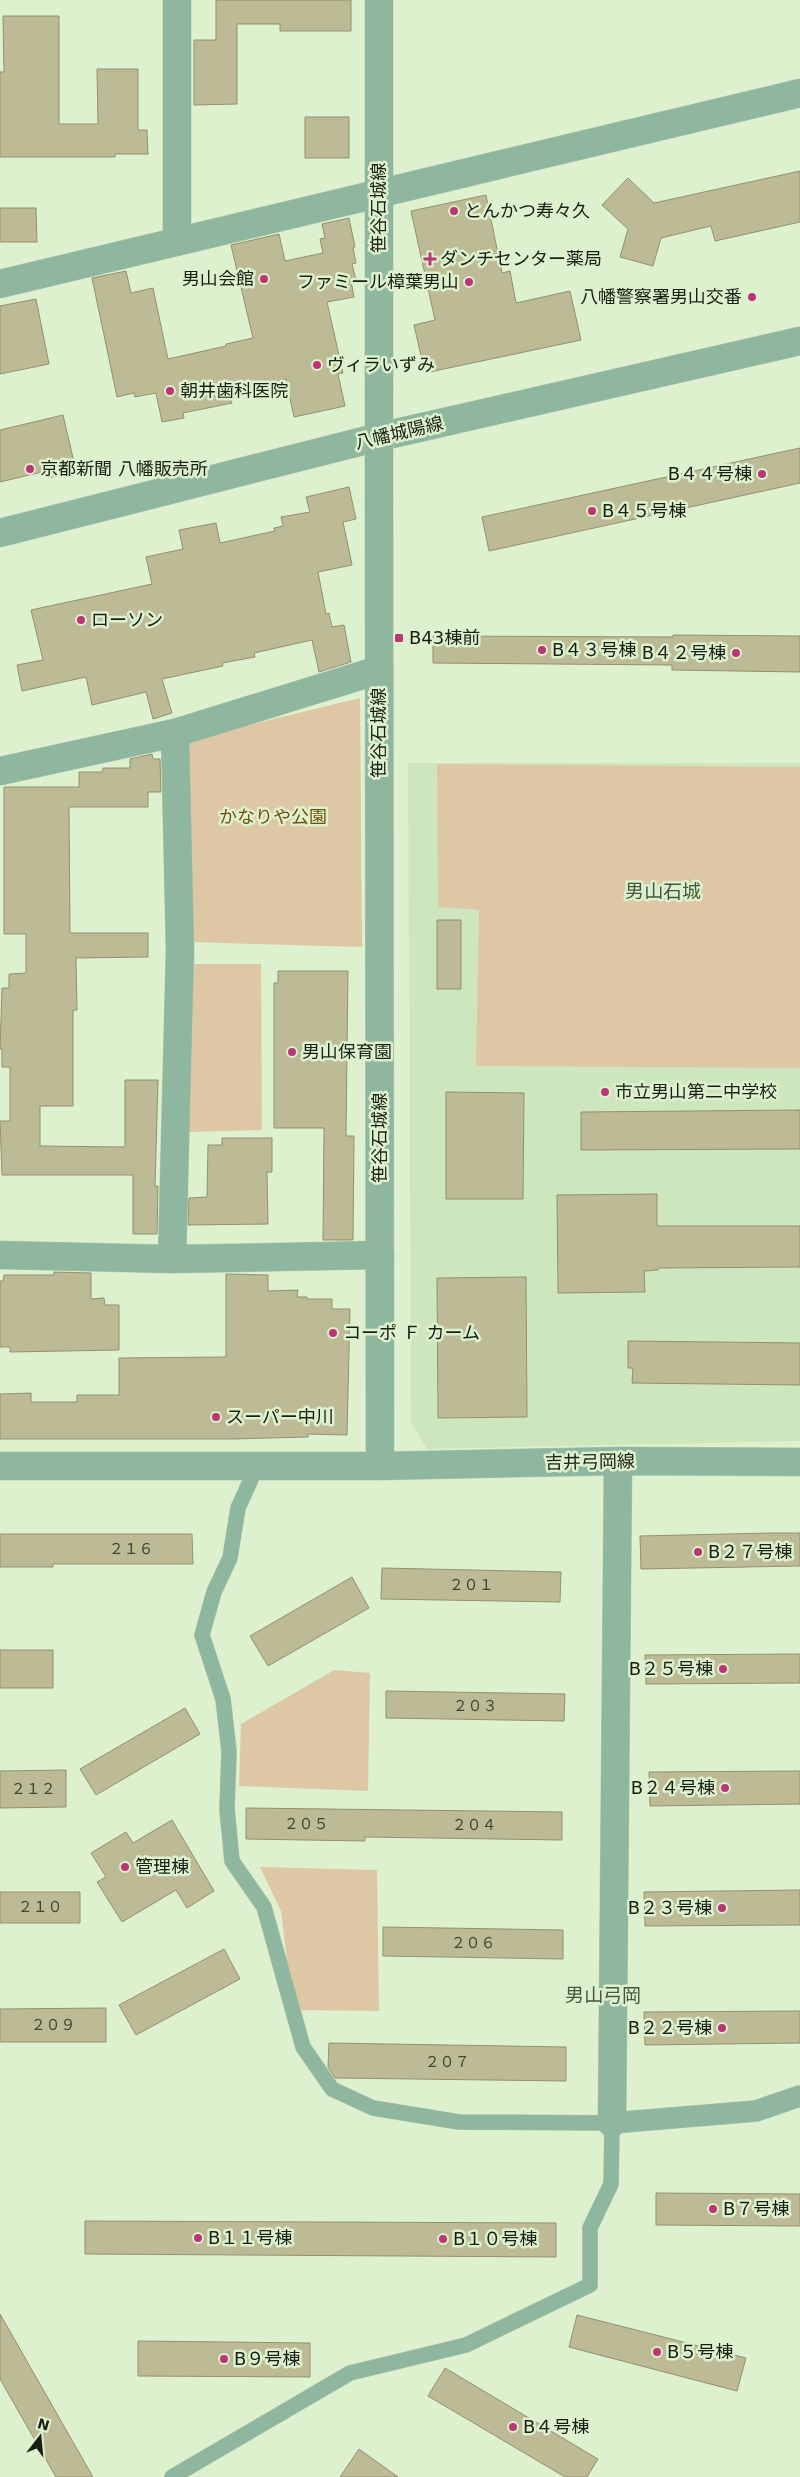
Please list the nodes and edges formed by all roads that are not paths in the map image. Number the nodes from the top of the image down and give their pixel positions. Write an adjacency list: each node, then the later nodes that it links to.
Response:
1 (177, 0): 5 (street)
2 (379, 0): 4 (street, 笹谷石城線)
3 (800, 93): 4 (street)
4 (379, 194): 5 (street); 9 (street, 笹谷石城線, bridge)
5 (177, 242): 6 (street)
6 (0, 284)
7 (800, 341): 8 (street, 八幡城陽線)
8 (0, 533)
9 (379, 670): 10 (street); 12 (street, 笹谷石城線)
10 (175, 733): 11 (street); 14 (street)
11 (0, 771)
12 (380, 1255): 14 (street); 19 (street, 笹谷石城線)
13 (0, 1256): 14 (street)
14 (172, 1259)
15 (618, 1461): 16 (street, 吉井弓岡線); 19 (street, 吉井弓岡線); 21 (street)
16 (800, 1462)
17 (0, 1466): 18 (street, 吉井弓岡線)
18 (257, 1466): 19 (street, 吉井弓岡線); 21 (lane)
19 (380, 1466)
20 (800, 2096): 21 (street)
21 (612, 2123): 22 (lane)
22 (172, 2477)

